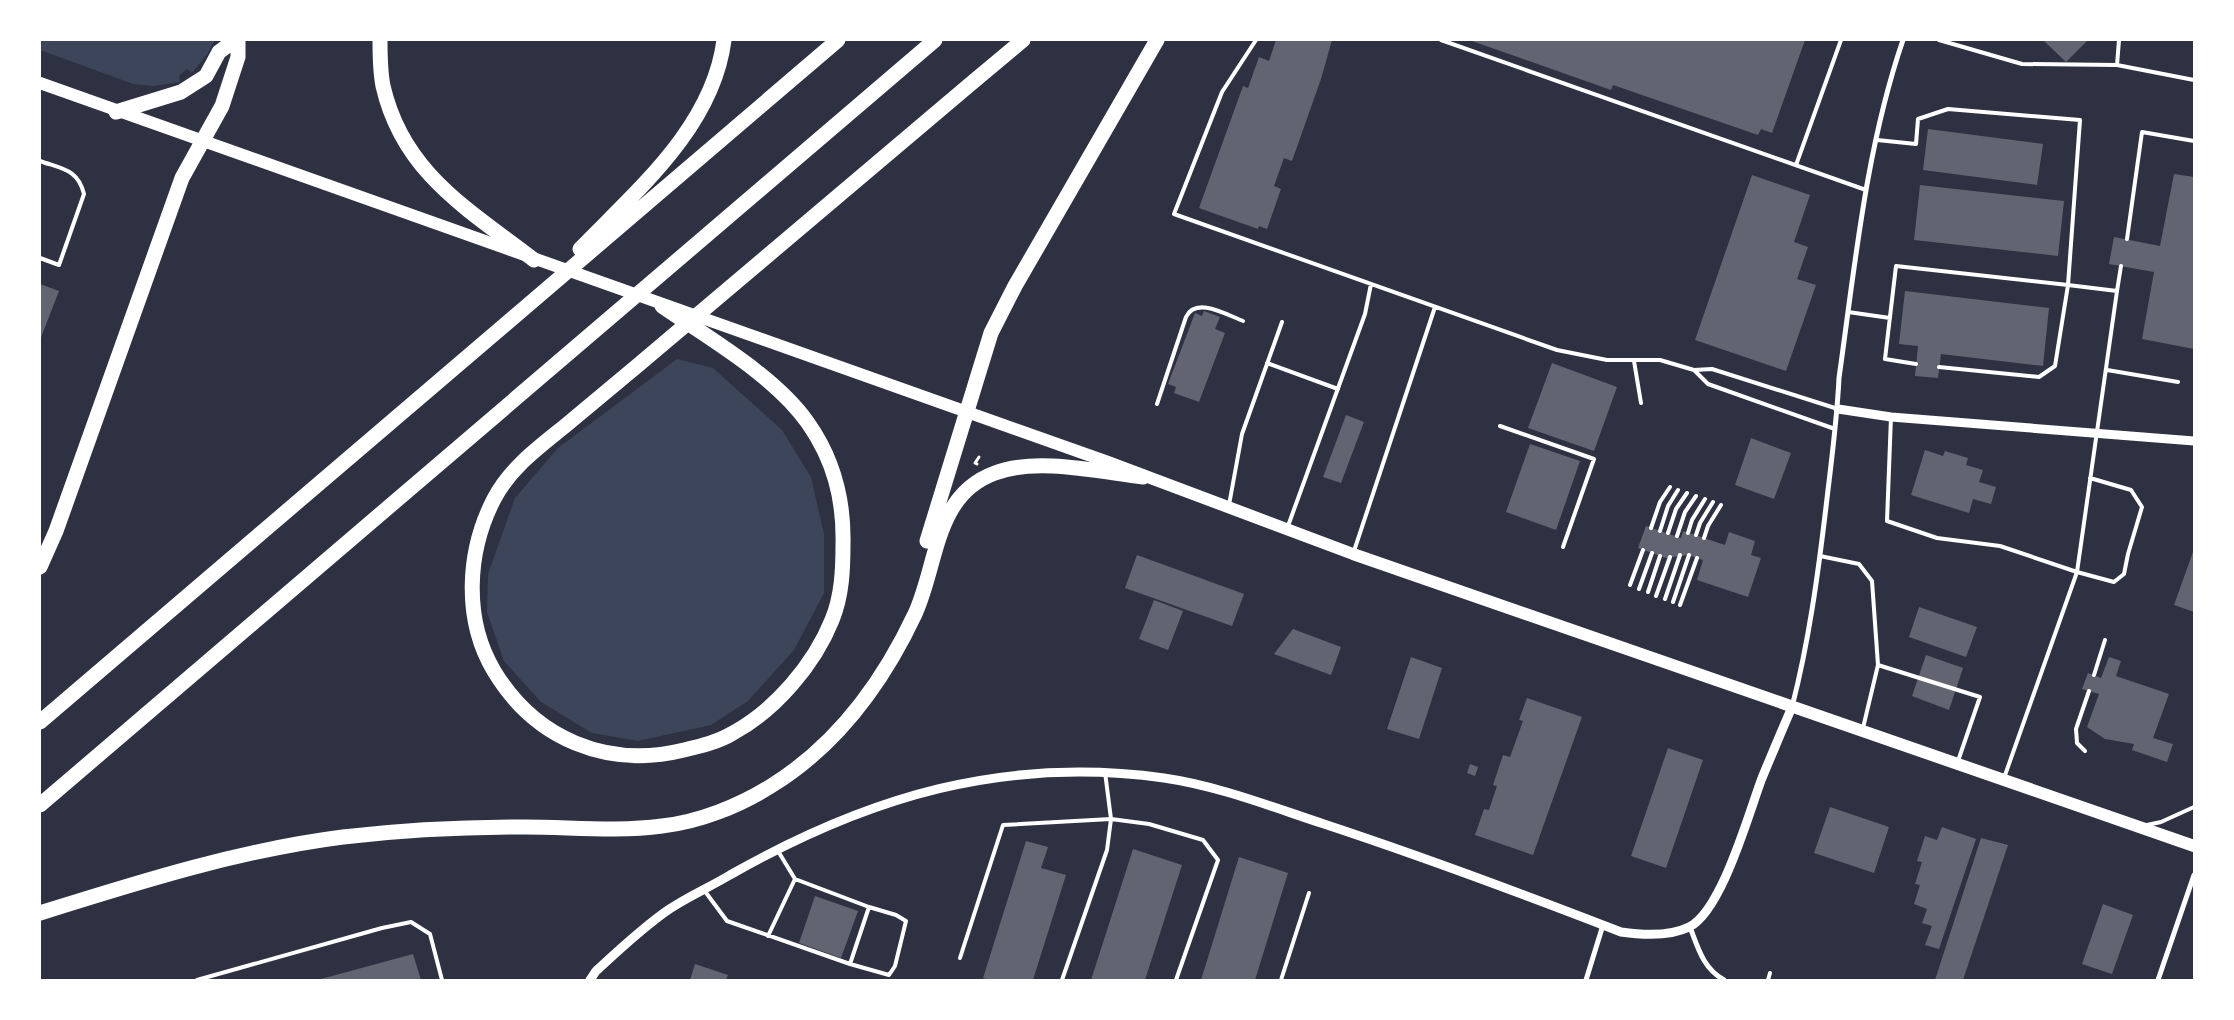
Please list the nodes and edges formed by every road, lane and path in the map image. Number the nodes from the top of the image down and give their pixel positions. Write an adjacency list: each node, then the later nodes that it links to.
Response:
1 (237, 40): 17 (highway); 20 (highway)
2 (380, 40): 26 (highway)
3 (724, 40): 34 (highway)
4 (838, 40): 34 (highway)
5 (935, 40): 104 (highway)
6 (1022, 40): 31 (highway)
7 (1157, 40): 49 (highway)
8 (1256, 40): 28 (lane)
9 (1441, 40): 22 (lane)
10 (1840, 40): 22 (lane)
11 (1904, 40): 18 (street)
12 (1938, 40): 14 (lane)
13 (2119, 40): 14 (lane)
14 (2117, 65): 15 (lane)
15 (2194, 80)
16 (40, 83): 17 (main road)
17 (116, 112): 20 (main road)
18 (1877, 140): 23 (street); 29 (lane)
19 (2194, 141): 24 (lane)
20 (202, 142): 26 (main road); 83 (highway)
21 (40, 161): 25 (lane)
22 (1796, 165): 23 (lane)
23 (1866, 190): 33 (street)
24 (2127, 240)
25 (40, 258)
26 (534, 260): 31 (main road)
27 (2121, 266): 30 (lane)
28 (1371, 284): 32 (lane); 45 (lane)
29 (2068, 285): 30 (lane); 35 (lane); 41 (lane)
30 (2117, 291): 43 (lane)
31 (662, 306): 49 (main road)
32 (1435, 307): 38 (lane); 76 (lane)
33 (1848, 312): 35 (lane); 48 (street)
34 (517, 314): 98 (highway)
35 (1890, 318): 40 (lane)
36 (1243, 321): 47 (lane)
37 (1282, 322): 39 (lane)
38 (1634, 362): 42 (lane); 46 (lane)
39 (1267, 363): 45 (lane); 64 (lane)
40 (1916, 364)
41 (1940, 367)
42 (1694, 370): 48 (lane); 52 (lane)
43 (2107, 370): 44 (lane); 53 (lane)
44 (2178, 382)
45 (1338, 389): 65 (lane)
46 (1641, 402)
47 (1157, 404)
48 (1838, 409): 50 (street); 52 (street)
49 (967, 413): 55 (main road); 95 (highway)
50 (1891, 417): 53 (street); 84 (lane)
51 (1500, 426): 73 (lane)
52 (1836, 429): 80 (street)
53 (2097, 433): 54 (street); 56 (lane)
54 (2194, 441)
55 (1143, 476): 64 (main road); 95 (highway)
56 (2090, 478): 84 (lane); 84 (lane)
57 (1670, 487): 66 (lane)
58 (1678, 490): 67 (lane)
59 (1687, 493): 68 (lane)
60 (1696, 496): 71 (lane)
61 (1705, 499): 69 (lane)
62 (1713, 502): 70 (lane)
63 (1721, 505): 72 (lane)
64 (1228, 507): 65 (main road)
65 (1287, 528): 76 (main road)
66 (1651, 528)
67 (1660, 531)
68 (1668, 533)
69 (1688, 533)
70 (1696, 535)
71 (1677, 536)
72 (1704, 538)
73 (1563, 547)
74 (1643, 550): 85 (lane)
75 (1652, 553): 86 (lane)
76 (1354, 554): 97 (main road)
77 (1689, 555): 90 (lane)
78 (1660, 556): 87 (lane)
79 (1680, 556): 89 (lane)
80 (1820, 556): 93 (lane); 97 (street)
81 (1670, 557): 88 (lane)
82 (1697, 558): 91 (lane)
83 (40, 567)
84 (2077, 572): 103 (lane)
85 (1630, 585)
86 (1640, 589)
87 (1648, 592)
88 (1656, 596)
89 (1665, 599)
90 (1673, 602)
91 (1680, 605)
92 (2105, 640): 94 (lane)
93 (1878, 665): 99 (lane); 101 (lane)
94 (2094, 676)
95 (875, 685): 115 (highway)
96 (2089, 691): 100 (lane)
97 (1792, 707): 99 (main road); 117 (street)
98 (40, 722)
99 (1863, 730): 101 (main road)
100 (2085, 751)
101 (1958, 763): 103 (main road)
102 (1105, 772): 106 (lane); 109 (street); 116 (street)
103 (2003, 779): 107 (main road)
104 (40, 805)
105 (2194, 807): 107 (lane)
106 (1111, 819): 119 (lane); 125 (lane); 126 (lane)
107 (2137, 826): 108 (main road)
108 (2194, 846)
109 (777, 849): 111 (lane); 112 (street)
110 (2194, 875): 131 (street)
111 (795, 879): 114 (lane); 118 (lane)
112 (704, 890): 118 (lane); 124 (street)
113 (1309, 893): 127 (lane)
114 (869, 907): 120 (lane); 120 (lane)
115 (40, 913)
116 (1603, 925): 117 (street); 128 (street)
117 (1690, 927): 129 (street)
118 (768, 936): 120 (lane)
119 (960, 958)
120 (850, 964)
121 (1770, 972): 130 (lane)
122 (197, 980): 123 (lane)
123 (442, 980)
124 (590, 980)
125 (1062, 980)
126 (1176, 980)
127 (1281, 980)
128 (1586, 980)
129 (1724, 980)
130 (1768, 980)
131 (2158, 980)

